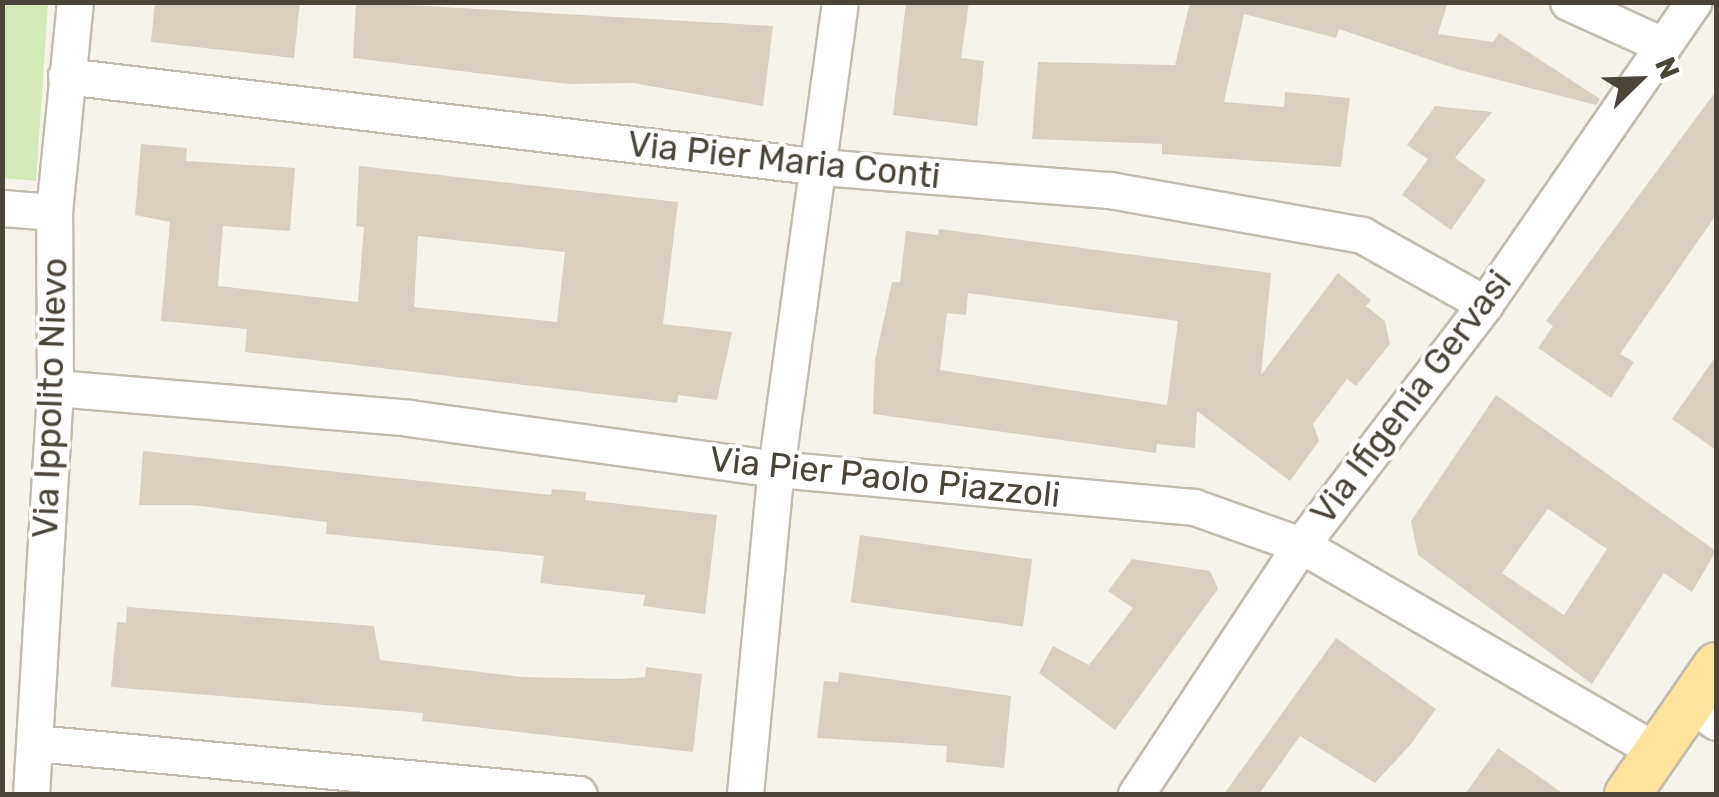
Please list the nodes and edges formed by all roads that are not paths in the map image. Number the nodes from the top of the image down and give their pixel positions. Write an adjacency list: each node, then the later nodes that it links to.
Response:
1 (76, 2): 6 (street, Via Ippolito Nievo)
2 (840, 2): 7 (street)
3 (1568, 2): 5 (street)
4 (1692, 2): 5 (street, Via Ifigenia Gervasi)
5 (1660, 44): 10 (street, Via Ifigenia Gervasi)
6 (66, 76): 7 (street, Via Pier Maria Conti); 9 (street, Via Ippolito Nievo)
7 (820, 167): 10 (street, Via Pier Maria Conti); 12 (street)
8 (2, 208): 9 (street)
9 (54, 212): 11 (street, Via Ippolito Nievo)
10 (1485, 304): 13 (street, Via Ifigenia Gervasi)
11 (55, 388): 12 (street, Via Pier Paolo Piazzoli); 16 (street, Via Ippolito Nievo)
12 (776, 468): 13 (street, Via Pier Paolo Piazzoli); 20 (street)
13 (1301, 545): 17 (street, Via Pier Paolo Piazzoli); 21 (street, Via Ifigenia Gervasi)
14 (1716, 666): 15 (main road)
15 (1703, 713): 17 (main road)
16 (35, 743): 18 (street, Via Ippolito Nievo); 19 (street)
17 (1657, 750): 22 (main road)
18 (32, 794)
19 (579, 794)
20 (745, 794)
21 (1136, 794)
22 (1628, 794)

